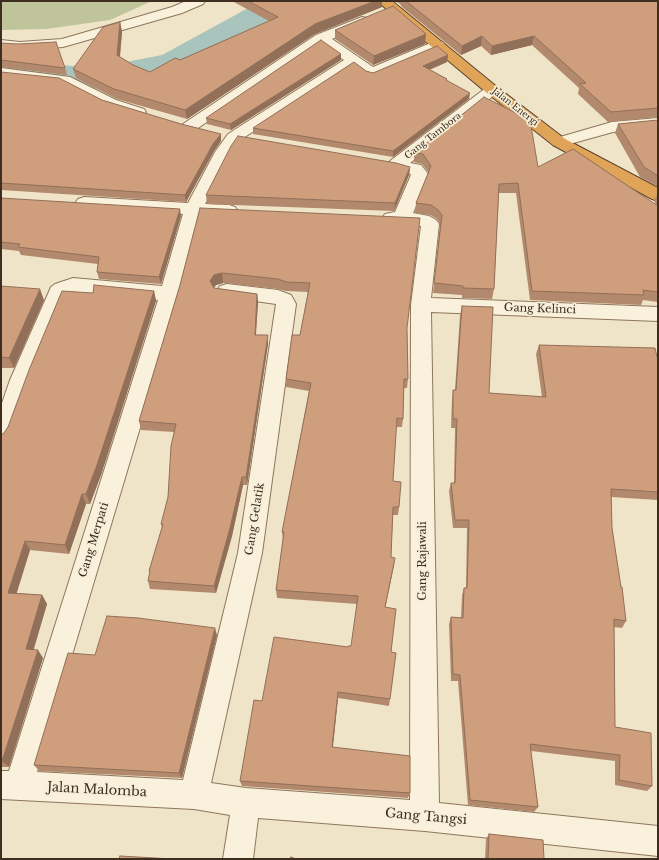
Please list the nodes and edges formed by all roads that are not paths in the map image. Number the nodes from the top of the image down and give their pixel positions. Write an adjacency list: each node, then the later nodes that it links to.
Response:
1 (198, 1): 4 (street)
2 (382, 10): 3 (street); 5 (highway, Jalan Energi)
3 (321, 38): 6 (street); 11 (street)
4 (1, 44)
5 (438, 45): 6 (street); 8 (highway, Jalan Energi)
6 (353, 61): 11 (street)
7 (1, 73): 9 (street)
8 (492, 90): 13 (highway, Jalan Energi); 19 (street, Gang Tambora)
9 (155, 117)
10 (658, 123): 13 (street)
11 (222, 134): 12 (street); 16 (street, Gang Merpati)
12 (257, 141)
13 (558, 142): 14 (highway, Jalan Energi)
14 (658, 196)
15 (70, 202): 16 (street)
16 (193, 210): 17 (street); 21 (street, Gang Merpati)
17 (247, 212)
18 (371, 217): 19 (street)
19 (402, 218): 22 (street, Gang Rajawali)
20 (223, 290): 26 (street, Gang Gelatik)
21 (170, 294): 24 (street); 25 (street, Gang Merpati)
22 (421, 305): 23 (street, Gang Kelinci); 28 (street, Gang Rajawali)
23 (658, 314)
24 (1, 436)
25 (10, 786): 26 (street, Jalan Malomba)
26 (194, 795): 27 (street, Gang Tangsi)
27 (246, 803): 28 (street, Gang Tangsi); 30 (street)
28 (425, 816): 29 (street, Gang Tangsi)
29 (658, 841)
30 (238, 859)

